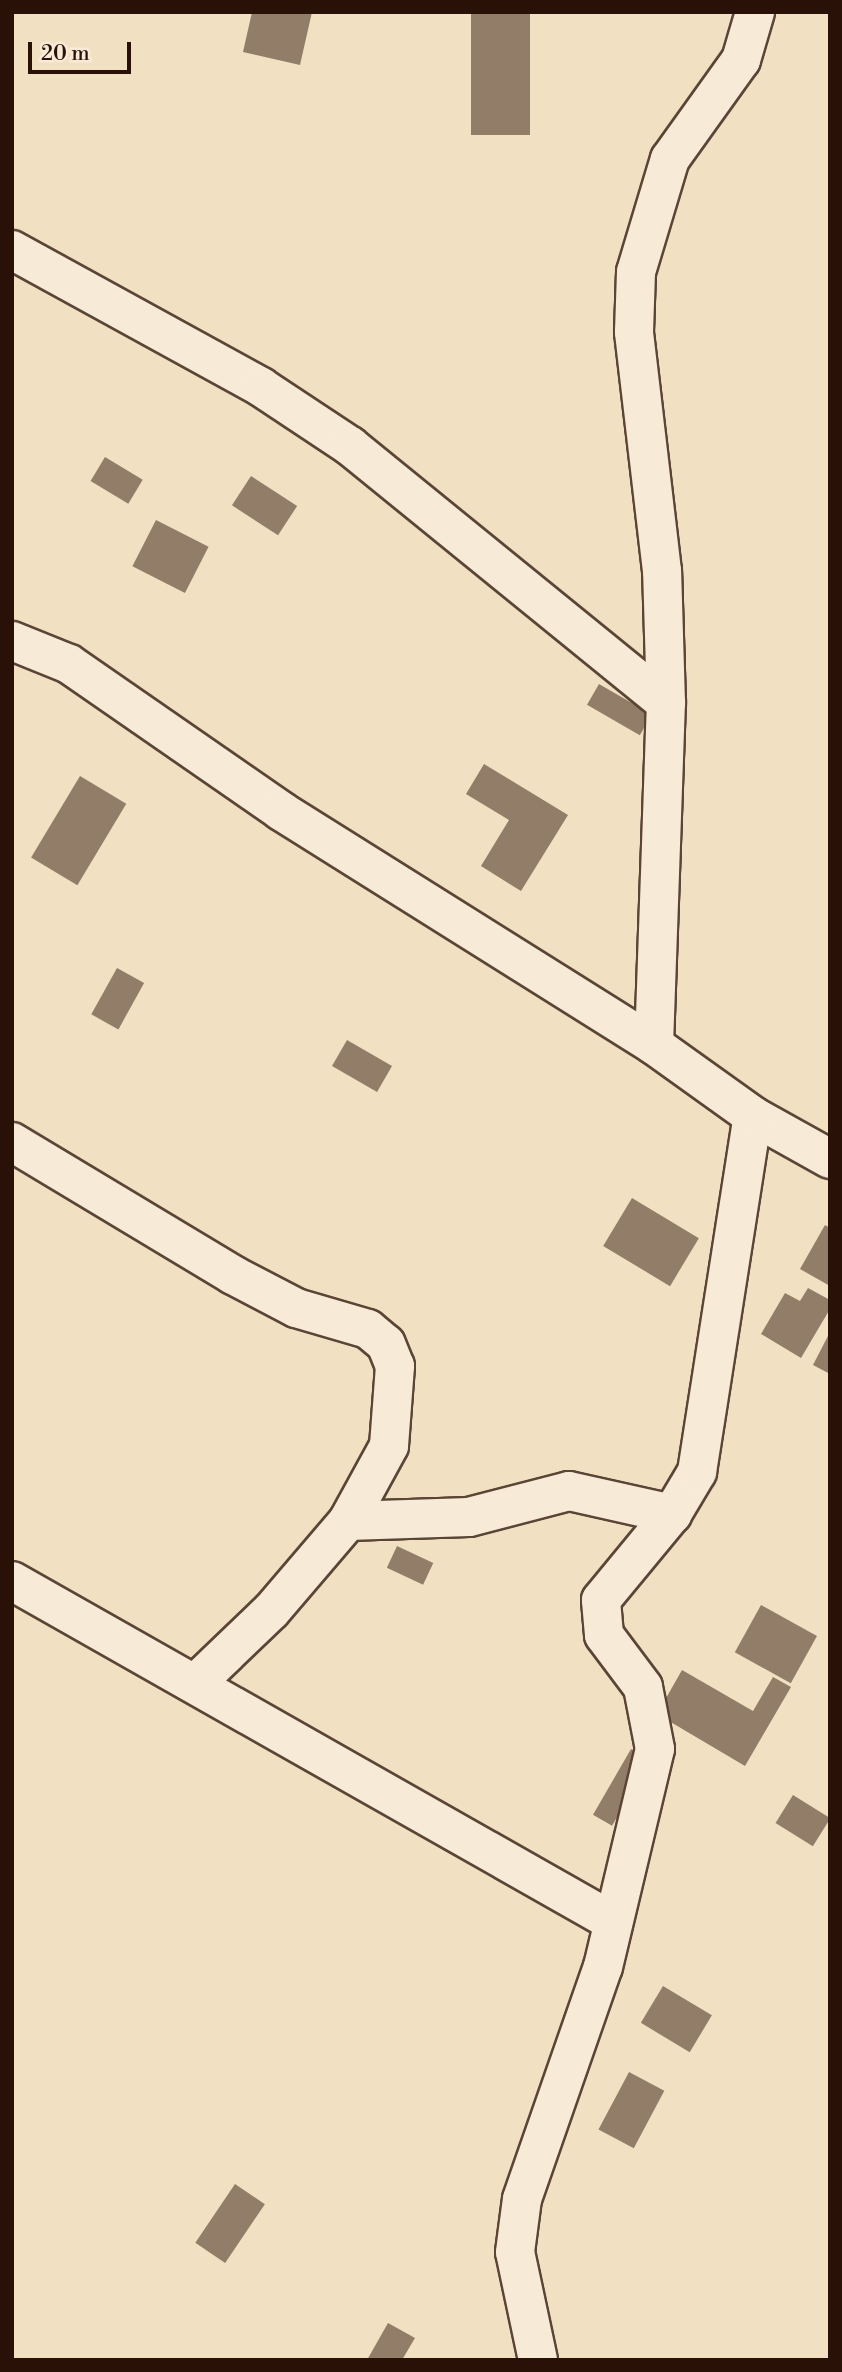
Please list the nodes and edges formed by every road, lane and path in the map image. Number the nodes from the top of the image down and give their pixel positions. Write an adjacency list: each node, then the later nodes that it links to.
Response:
1 (755, 12): 4 (street)
2 (12, 250): 4 (street)
3 (12, 640): 5 (street)
4 (666, 703): 5 (street)
5 (654, 1045): 6 (street)
6 (753, 1116): 8 (street); 9 (street)
7 (12, 1142): 10 (street)
8 (830, 1158)
9 (673, 1514): 10 (street); 13 (street)
10 (348, 1521): 12 (street)
11 (12, 1581): 12 (street)
12 (195, 1684): 13 (street)
13 (612, 1921): 14 (street)
14 (538, 2360)

